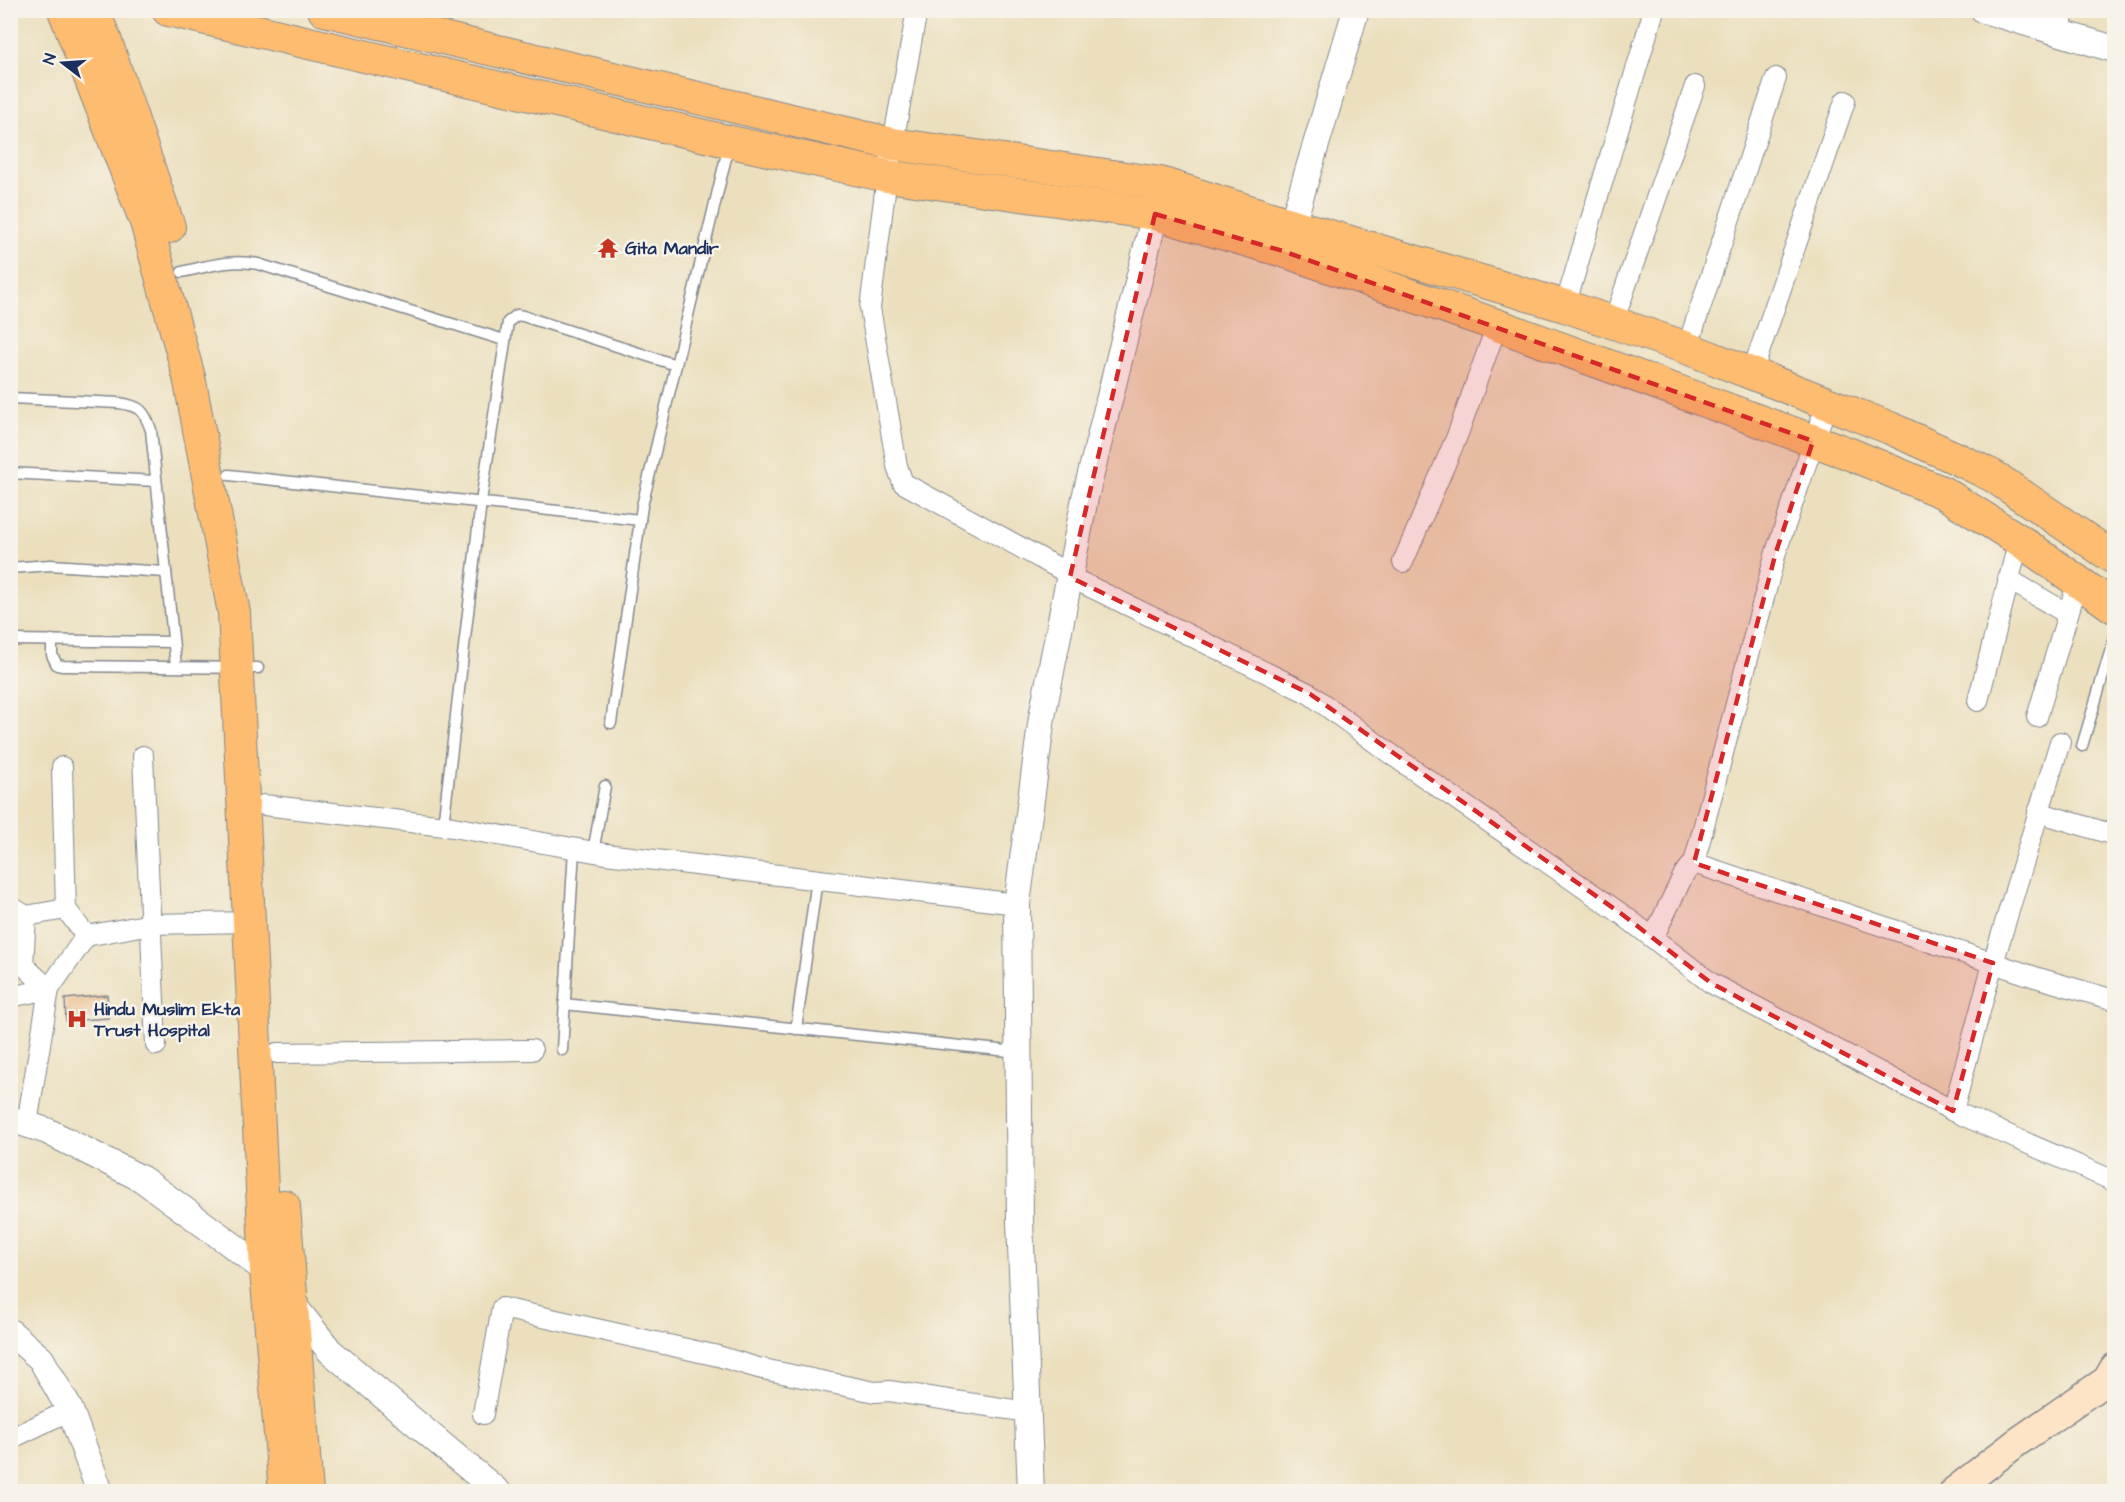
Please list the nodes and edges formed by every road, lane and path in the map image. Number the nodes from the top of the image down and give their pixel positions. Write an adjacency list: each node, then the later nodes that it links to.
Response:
1 (64, 10): 51 (main road)
2 (93, 10): 20 (main road)
3 (168, 10): 14 (main road)
4 (324, 10): 15 (main road)
5 (917, 10): 15 (street)
6 (1356, 10): 19 (street)
7 (1654, 10): 21 (street)
8 (1999, 13): 9 (street)
9 (2062, 22): 10 (street)
10 (2115, 49)
11 (1776, 78): 25 (street)
12 (1695, 86): 22 (street)
13 (1845, 101): 27 (street)
14 (730, 142): 16 (main road); 26 (lane)
15 (893, 144): 16 (street); 17 (main road)
16 (887, 176): 18 (main road); 41 (street)
17 (1160, 183): 18 (street); 19 (main road)
18 (1155, 214): 19 (main road); 41 (street)
19 (1288, 238): 21 (main road); 23 (main road)
20 (182, 272): 24 (lane); 32 (main road)
21 (1564, 306): 22 (main road)
22 (1613, 323): 25 (main road)
23 (1497, 325): 30 (main road); 38 (street)
24 (504, 340): 26 (lane); 34 (lane)
25 (1687, 348): 27 (main road)
26 (676, 365): 35 (lane)
27 (1752, 373): 29 (main road)
28 (10, 398): 33 (lane)
29 (1827, 403): 30 (street); 37 (main road)
30 (1813, 441): 36 (main road); 65 (street)
31 (10, 473): 33 (lane)
32 (229, 475): 34 (lane); 51 (main road)
33 (156, 481): 40 (lane)
34 (481, 502): 35 (lane); 62 (lane)
35 (640, 520): 54 (lane)
36 (2019, 540): 42 (street); 43 (main road)
37 (2115, 558)
38 (1403, 562)
39 (10, 568): 40 (lane)
40 (166, 572): 49 (lane)
41 (1070, 577): 67 (street); 73 (street)
42 (2008, 579): 45 (street); 52 (street)
43 (2078, 581): 44 (main road); 45 (street)
44 (2115, 607)
45 (2067, 613): 53 (street)
46 (52, 639): 48 (lane); 49 (lane); 50 (lane)
47 (2115, 639): 56 (lane)
48 (10, 640)
49 (173, 642): 50 (lane)
50 (176, 666): 51 (lane)
51 (247, 668): 60 (main road); 70 (main road)
52 (1978, 701)
53 (2037, 717)
54 (611, 723)
55 (2060, 742): 61 (street)
56 (2082, 746)
57 (143, 756): 71 (street)
58 (62, 767): 68 (street)
59 (605, 786): 64 (lane)
60 (264, 805): 62 (street); 84 (main road)
61 (2038, 812): 63 (street); 74 (street)
62 (443, 826): 64 (street)
63 (2115, 835)
64 (584, 850): 66 (street); 78 (lane)
65 (1694, 863): 73 (street); 74 (street)
66 (817, 879): 67 (street); 79 (lane)
67 (1017, 904): 83 (street)
68 (66, 909): 69 (street); 72 (street)
69 (18, 911): 75 (street)
70 (249, 922): 71 (street); 88 (main road)
71 (151, 924): 72 (street); 80 (street)
72 (86, 936): 75 (street)
73 (1653, 938): 85 (street)
74 (1993, 963): 77 (street); 85 (street)
75 (49, 989): 76 (street); 86 (street)
76 (10, 997)
77 (2115, 1000)
78 (564, 1004): 79 (lane); 82 (lane)
79 (796, 1029): 83 (lane)
80 (156, 1045)
81 (532, 1050): 84 (street)
82 (562, 1050)
83 (1018, 1052): 94 (street)
84 (277, 1053): 89 (main road)
85 (1953, 1111): 87 (street)
86 (19, 1121): 88 (street)
87 (2115, 1181)
88 (266, 1272): 89 (street); 98 (main road)
89 (293, 1304): 99 (main road); 100 (street)
90 (10, 1332): 93 (street)
91 (2115, 1368): 102 (main road)
92 (2115, 1391): 103 (main road)
93 (70, 1410): 96 (street); 97 (street)
94 (1028, 1412): 95 (street); 101 (street)
95 (483, 1414)
96 (10, 1439)
97 (100, 1491)
98 (285, 1491)
99 (307, 1491)
100 (498, 1491)
101 (1031, 1491)
102 (1953, 1491)
103 (1976, 1491)

